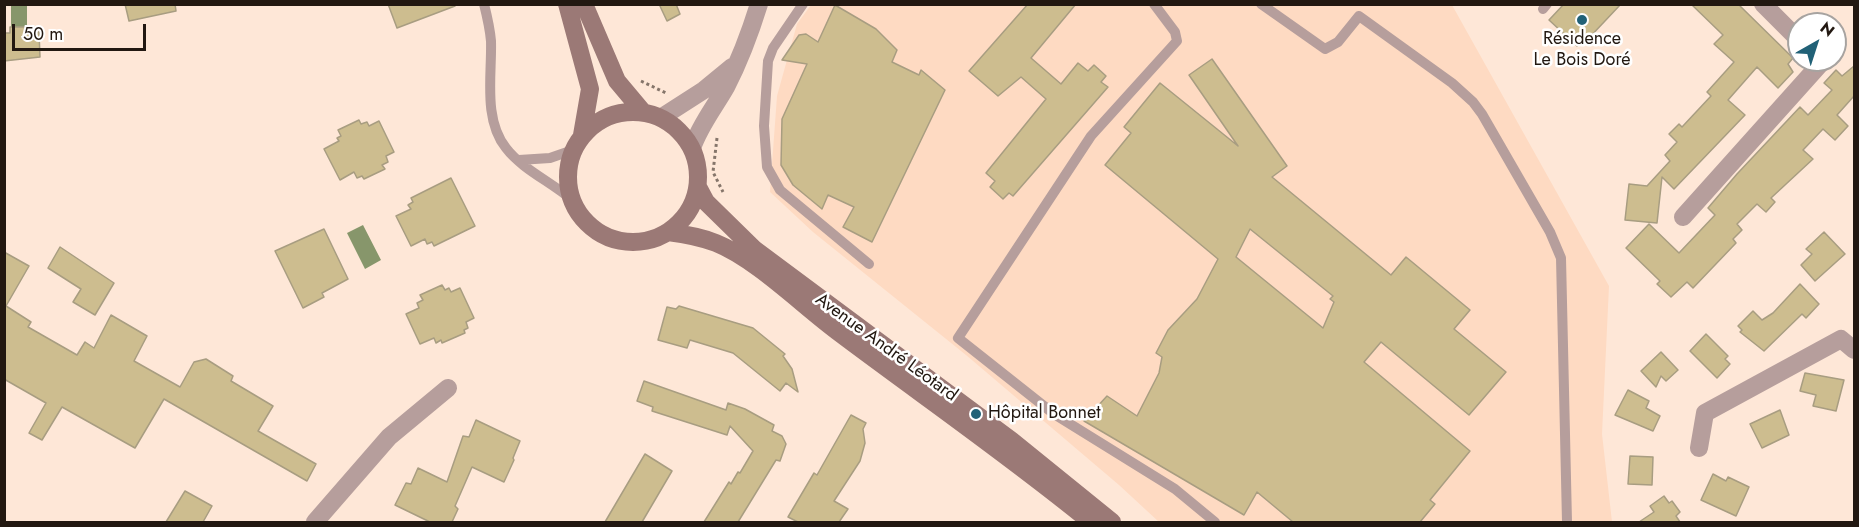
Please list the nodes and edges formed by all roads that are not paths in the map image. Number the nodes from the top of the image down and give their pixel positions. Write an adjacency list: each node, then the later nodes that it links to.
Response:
1 (484, 4): 16 (lane)
2 (567, 4): 14 (main road)
3 (584, 4): 12 (main road)
4 (759, 4): 10 (street)
5 (803, 4): 21 (lane)
6 (1154, 4): 28 (lane)
7 (1261, 4): 29 (lane)
8 (1763, 4): 9 (street)
9 (1787, 28)
10 (738, 62): 13 (street); 15 (street)
11 (1813, 72): 19 (street)
12 (643, 112): 13 (main road); 14 (main road)
13 (662, 117): 15 (main road)
14 (577, 143): 16 (lane); 18 (main road)
15 (692, 148): 17 (main road)
16 (519, 160): 18 (lane)
17 (698, 187): 20 (main road); 27 (main road, Avenue André Léotard)
18 (571, 199): 20 (main road)
19 (1683, 217)
20 (668, 232): 26 (main road, Avenue André Léotard)
21 (869, 264)
22 (1854, 350): 24 (street)
23 (448, 388): 25 (street)
24 (1699, 448)
25 (315, 522)
26 (1091, 522)
27 (1112, 522)
28 (1215, 522)
29 (1568, 522)

